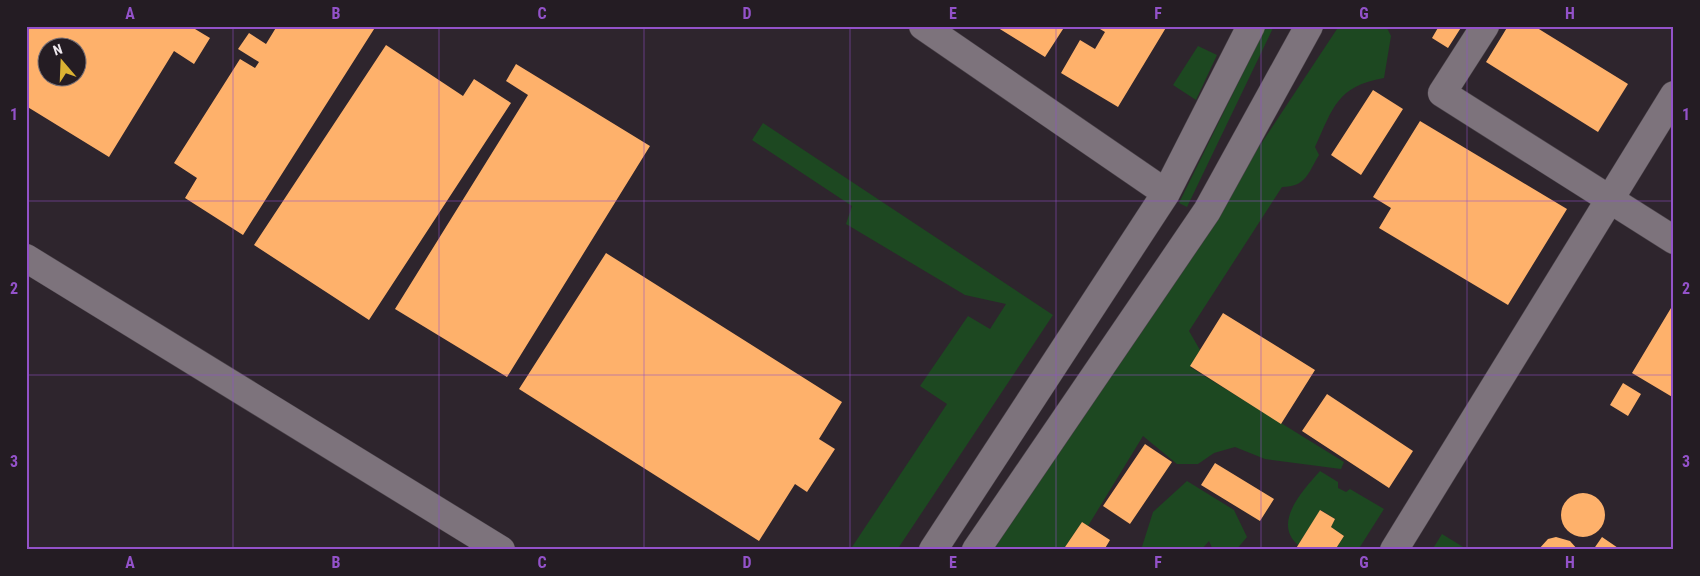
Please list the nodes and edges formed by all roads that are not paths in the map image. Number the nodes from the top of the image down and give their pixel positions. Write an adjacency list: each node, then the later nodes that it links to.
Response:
1 (1250, 26): 6 (street)
2 (1309, 26): 12 (street)
3 (1485, 26): 7 (street)
4 (938, 30): 6 (street)
5 (1674, 94): 7 (street)
6 (1166, 193): 11 (street)
7 (1609, 199): 8 (street); 13 (street)
8 (1674, 240)
9 (26, 258): 10 (street)
10 (501, 550)
11 (933, 550)
12 (976, 550)
13 (1394, 550)

